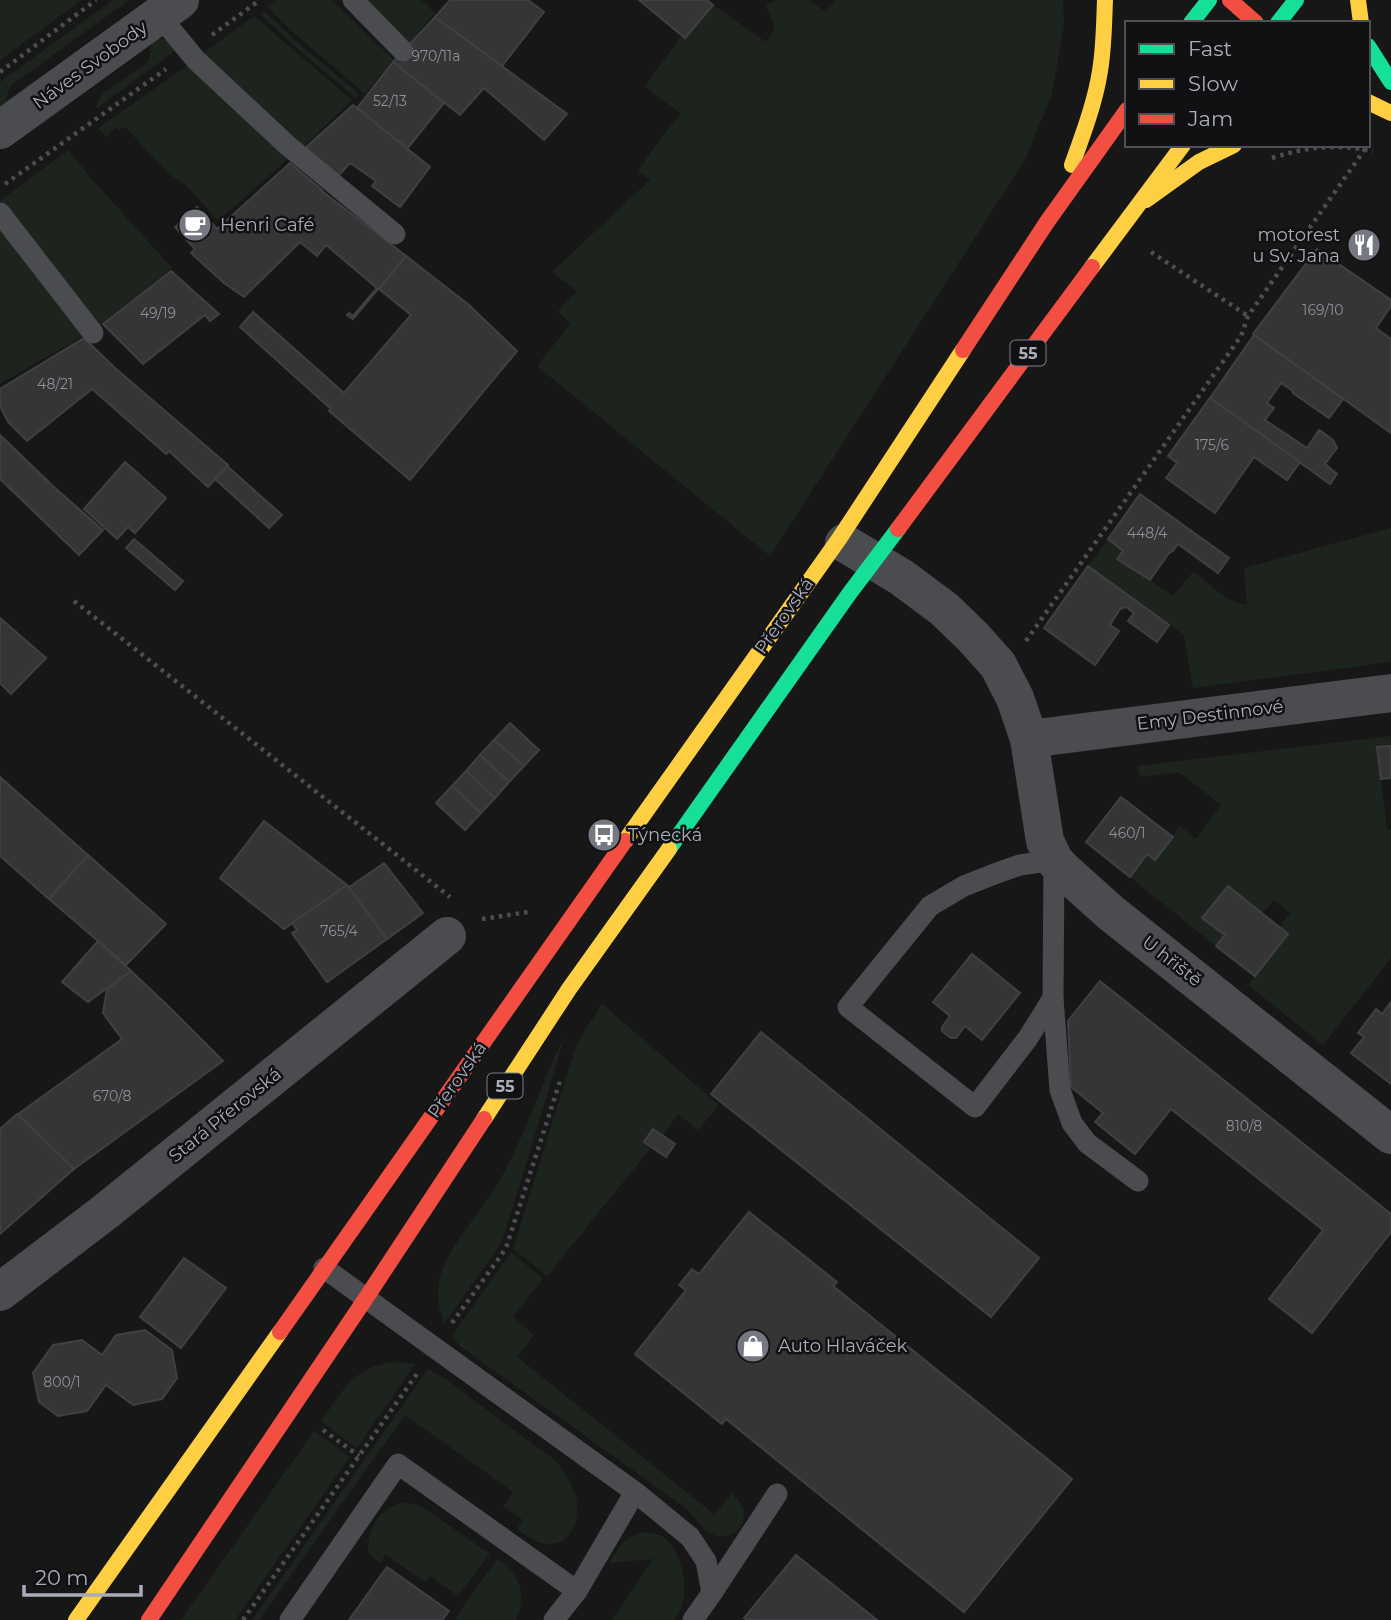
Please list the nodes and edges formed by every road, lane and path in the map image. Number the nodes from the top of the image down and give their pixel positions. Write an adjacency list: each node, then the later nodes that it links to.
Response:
1 (96, 0): 17 (path)
2 (260, 0): 15 (path)
3 (352, 0): 16 (lane)
4 (1105, 0): 34 (main road)
5 (1209, 0): 10 (main road)
6 (1230, 0): 11 (main road)
7 (1296, 0): 12 (main road)
8 (1358, 0): 13 (main road)
9 (170, 8): 15 (lane); 22 (street, Náves Svobody)
10 (1193, 21)
11 (1254, 21)
12 (1280, 21)
13 (1361, 21)
14 (1370, 49): 18 (main road)
15 (189, 51): 31 (path); 35 (lane)
16 (402, 51)
17 (0, 72)
18 (1391, 82)
19 (1370, 104): 21 (main road)
20 (1125, 113): 34 (main road, Přerovská / 55)
21 (1389, 122)
22 (0, 130)
23 (1181, 147): 32 (main road, 55)
24 (1228, 147): 32 (main road)
25 (1320, 147): 27 (path)
26 (1349, 147): 28 (path)
27 (1298, 148): 30 (path)
28 (1365, 149): 29 (path); 39 (path)
29 (1375, 151)
30 (1260, 163)
31 (0, 188)
32 (1133, 210): 42 (main road, 55)
33 (0, 213): 40 (lane)
34 (1046, 222): 41 (main road, Přerovská / 55)
35 (395, 234)
36 (1158, 242): 37 (path)
37 (1150, 251): 38 (path); 39 (path)
38 (1142, 261)
39 (1248, 316): 44 (path)
40 (93, 332)
41 (839, 539): 42 (street); 54 (main road, Přerovská / 55)
42 (874, 561): 44 (street); 56 (main road, 55)
43 (74, 600): 49 (path)
44 (998, 665): 46 (street)
45 (1391, 693): 46 (street, Emy Destinnové)
46 (1029, 738): 47 (street, U hřiště)
47 (1055, 860): 50 (lane); 50 (lane); 52 (street, U hřiště)
48 (530, 912): 49 (path)
49 (452, 919): 55 (street, Stará Přerovská)
50 (1053, 998): 53 (lane)
51 (561, 1077): 57 (path)
52 (1391, 1135)
53 (1138, 1181)
54 (324, 1268): 56 (lane); 65 (main road, Přerovská / 55)
55 (0, 1292)
56 (366, 1298): 61 (lane); 66 (main road, 55)
57 (447, 1330)
58 (421, 1368): 60 (path)
59 (317, 1427): 60 (path)
60 (359, 1456): 67 (path)
61 (635, 1492): 63 (lane); 64 (lane)
62 (777, 1494): 64 (lane)
63 (577, 1591): 68 (lane); 69 (lane)
64 (712, 1593): 70 (lane)
65 (76, 1620)
66 (149, 1620)
67 (243, 1620)
68 (290, 1620)
69 (554, 1620)
70 (693, 1620)

